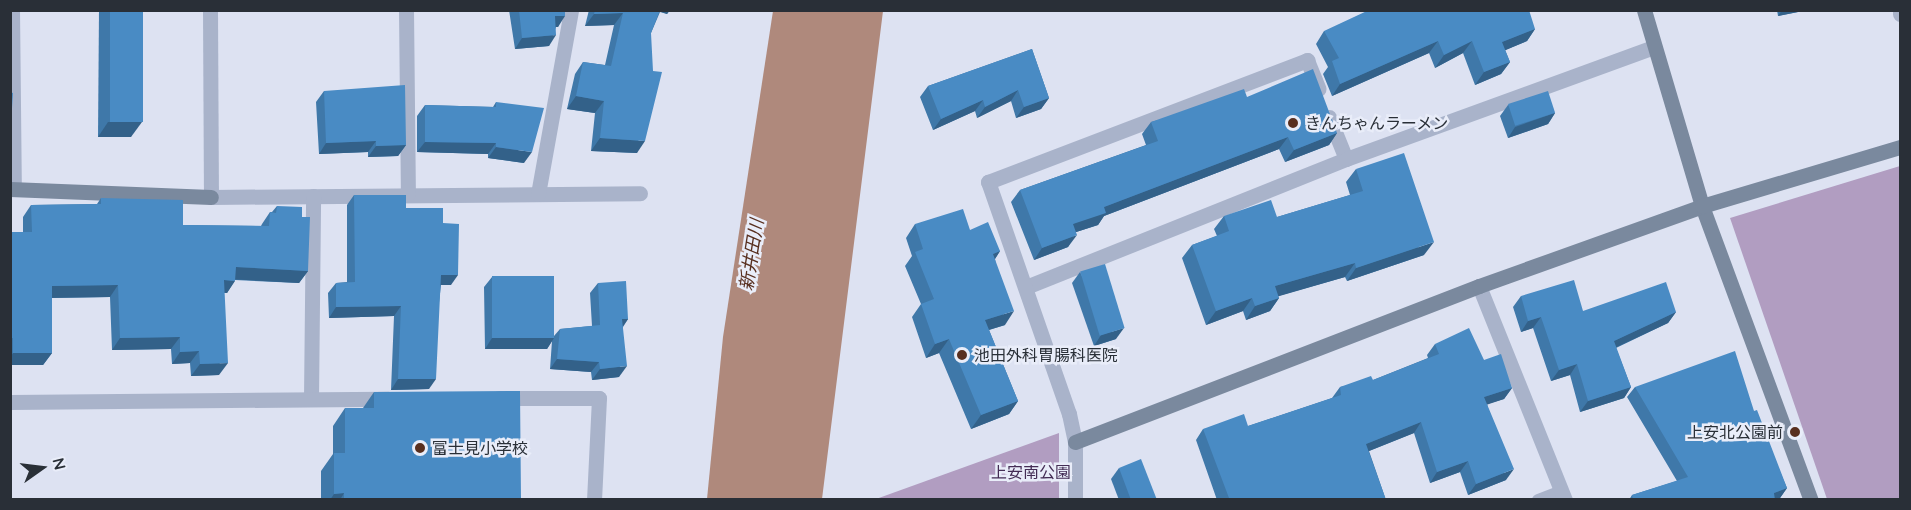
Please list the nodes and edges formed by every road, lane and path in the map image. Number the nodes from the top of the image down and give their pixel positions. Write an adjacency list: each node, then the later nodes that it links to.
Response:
1 (14, 10): 9 (lane)
2 (210, 10): 14 (street)
3 (406, 10): 11 (street)
4 (571, 10): 12 (street)
5 (1644, 10): 6 (street)
6 (1653, 46): 8 (street); 15 (street)
7 (1900, 147): 15 (street)
8 (1346, 159): 17 (street); 17 (street)
9 (13, 189): 14 (street)
10 (640, 193): 12 (street)
11 (408, 194): 12 (street); 13 (street)
12 (538, 194)
13 (313, 196): 14 (street); 19 (street)
14 (211, 197)
15 (1702, 206): 16 (street); 27 (street)
16 (1479, 286): 22 (street); 23 (street)
17 (1026, 287): 22 (street)
18 (479, 398): 24 (street)
19 (311, 399): 20 (street); 21 (street)
20 (407, 399)
21 (10, 402)
22 (1075, 442): 25 (street)
23 (1563, 495): 26 (lane)
24 (594, 500)
25 (1075, 500)
26 (1538, 500)
27 (1811, 500)

